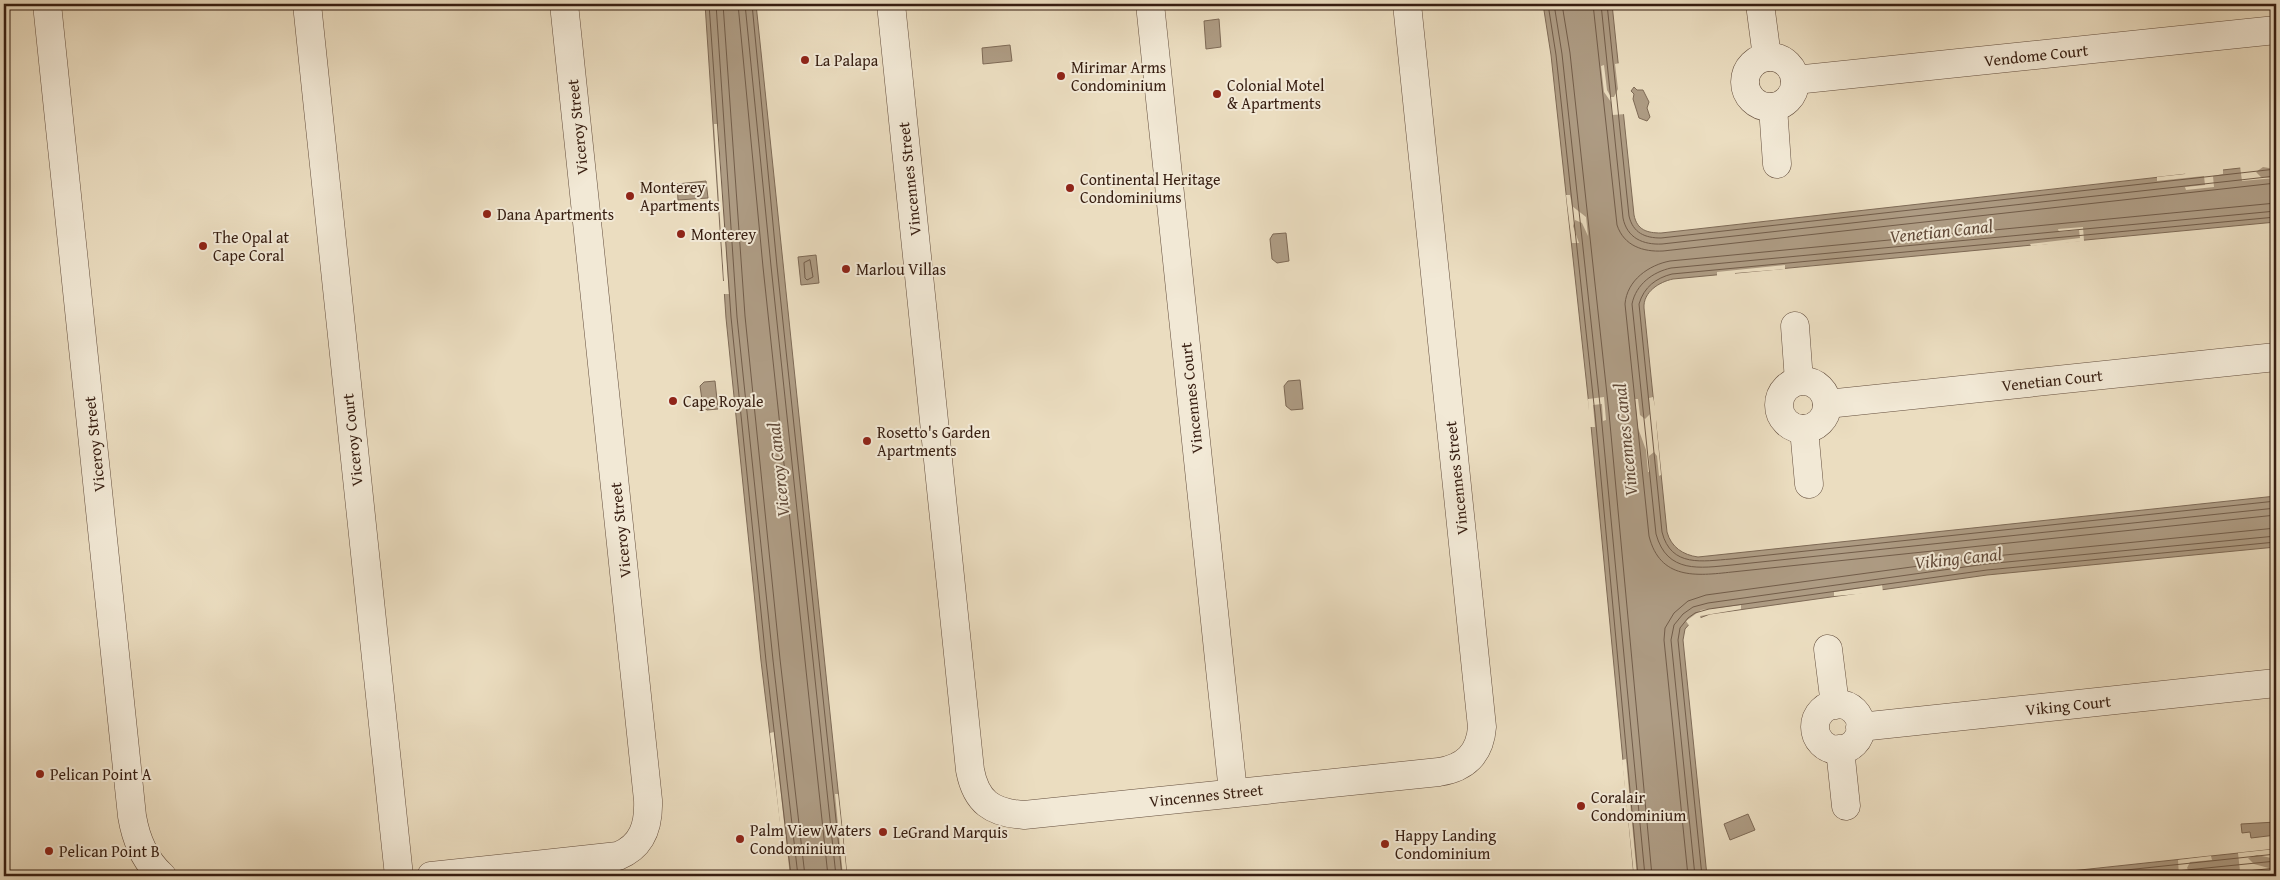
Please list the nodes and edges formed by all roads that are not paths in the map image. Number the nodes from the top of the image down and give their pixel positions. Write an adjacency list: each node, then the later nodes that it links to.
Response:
1 (47, 4): 26 (street, Viceroy Street)
2 (307, 4): 27 (street, Viceroy Court)
3 (564, 4): 28 (street, Viceroy Street)
4 (891, 4): 24 (street, Vincennes Street)
5 (1150, 4): 24 (street, Vincennes Court)
6 (1407, 4): 24 (street, Vincennes Street)
7 (1760, 4): 9 (street)
8 (2276, 30): 10 (street, Vendome Court)
9 (1767, 57): 10 (street); 11 (street)
10 (1795, 80): 11 (street)
11 (1772, 107): 12 (street)
12 (1777, 164)
13 (1795, 326): 15 (street)
14 (2276, 357): 16 (street, Venetian Court)
15 (1799, 381): 16 (street); 17 (street)
16 (1827, 404): 17 (street)
17 (1804, 429): 18 (street)
18 (1809, 484)
19 (1828, 649): 21 (street)
20 (2276, 683): 22 (street, Viking Court)
21 (1835, 705): 22 (street); 23 (street)
22 (1860, 727): 23 (street)
23 (1840, 750): 25 (street)
24 (1233, 792)
25 (1846, 806)
26 (162, 876)
27 (399, 876)
28 (431, 876)

